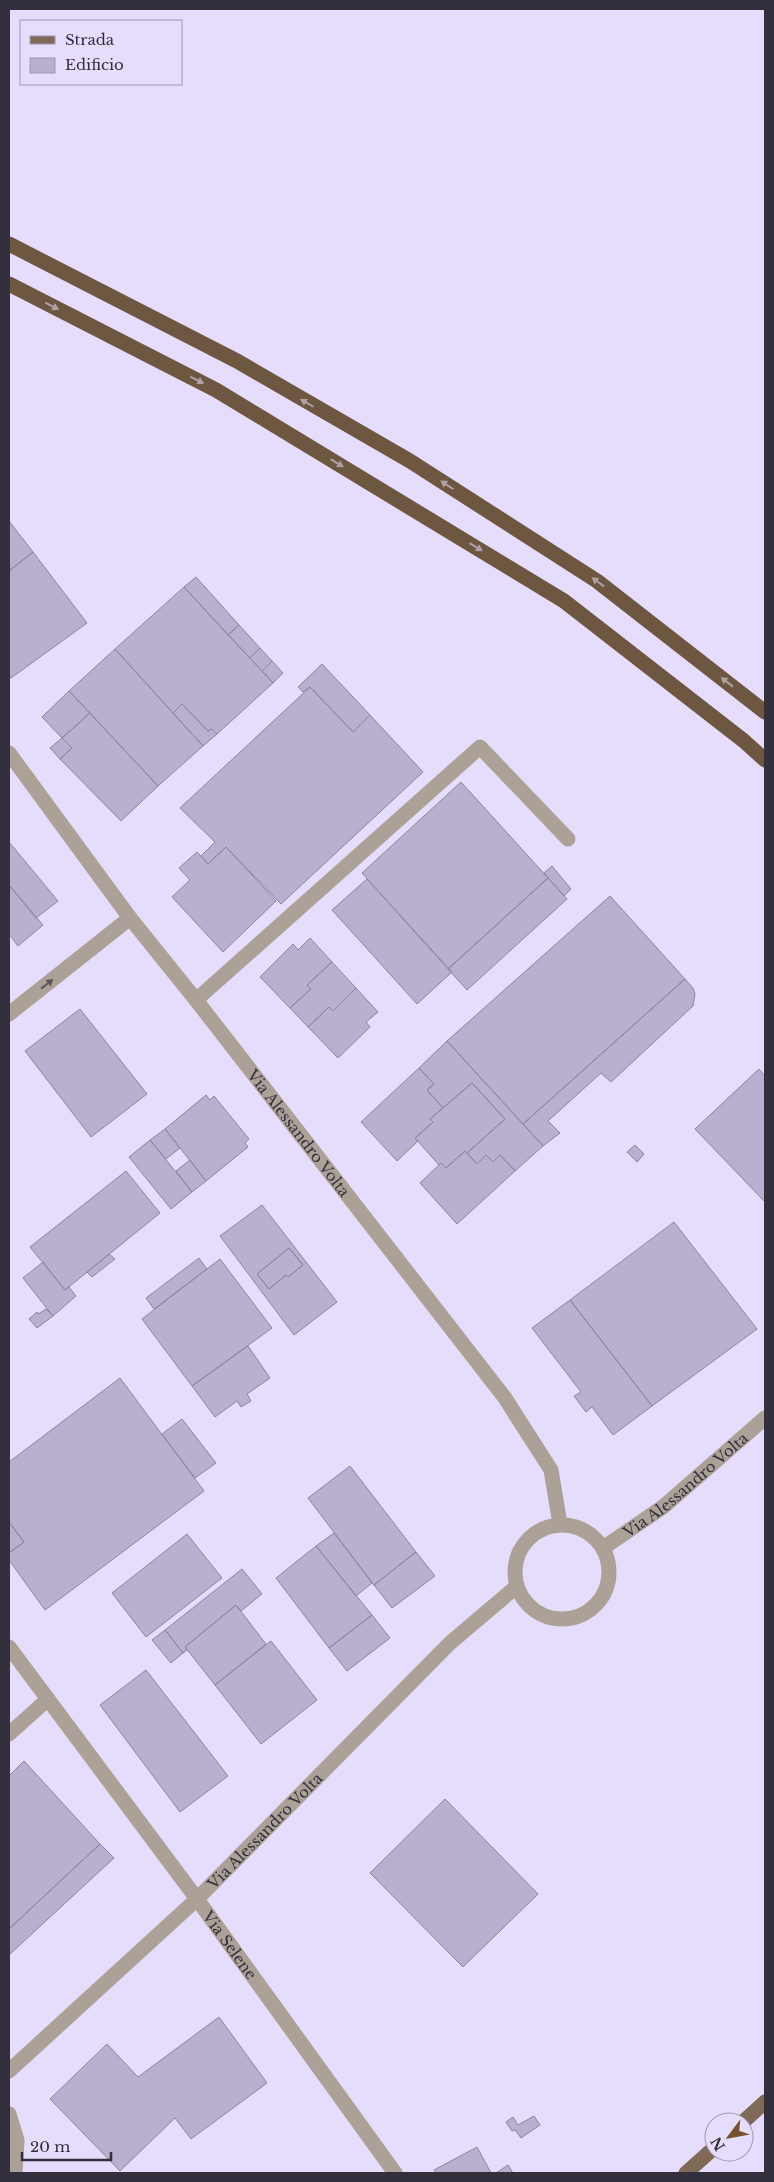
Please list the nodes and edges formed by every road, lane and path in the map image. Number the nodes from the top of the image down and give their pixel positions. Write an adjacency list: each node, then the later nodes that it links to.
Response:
1 (9, 244): 3 (highway, one-way to 1)
2 (9, 284): 5 (highway, one-way to 5)
3 (765, 712)
4 (9, 753): 7 (street, Via Alessandro Volta)
5 (765, 760)
6 (568, 838): 8 (street)
7 (130, 918): 8 (street, Via Alessandro Volta); 9 (street, one-way to 7)
8 (196, 1000): 11 (street, Via Alessandro Volta)
9 (9, 1014)
10 (765, 1418): 12 (street, Via Alessandro Volta)
11 (560, 1524): 12 (street); 13 (street)
12 (603, 1548): 13 (street)
13 (516, 1586): 17 (street, Via Alessandro Volta)
14 (9, 1648): 15 (street, Via Selene)
15 (48, 1699): 16 (street); 17 (street, Via Selene)
16 (9, 1734)
17 (197, 1899): 18 (street, Via Alessandro Volta); 24 (street, Via Selene)
18 (9, 2071)
19 (765, 2102): 20 (main road)
20 (754, 2112)
21 (9, 2114): 23 (street)
22 (704, 2157): 25 (main road)
23 (15, 2173)
24 (395, 2173)
25 (686, 2173)

